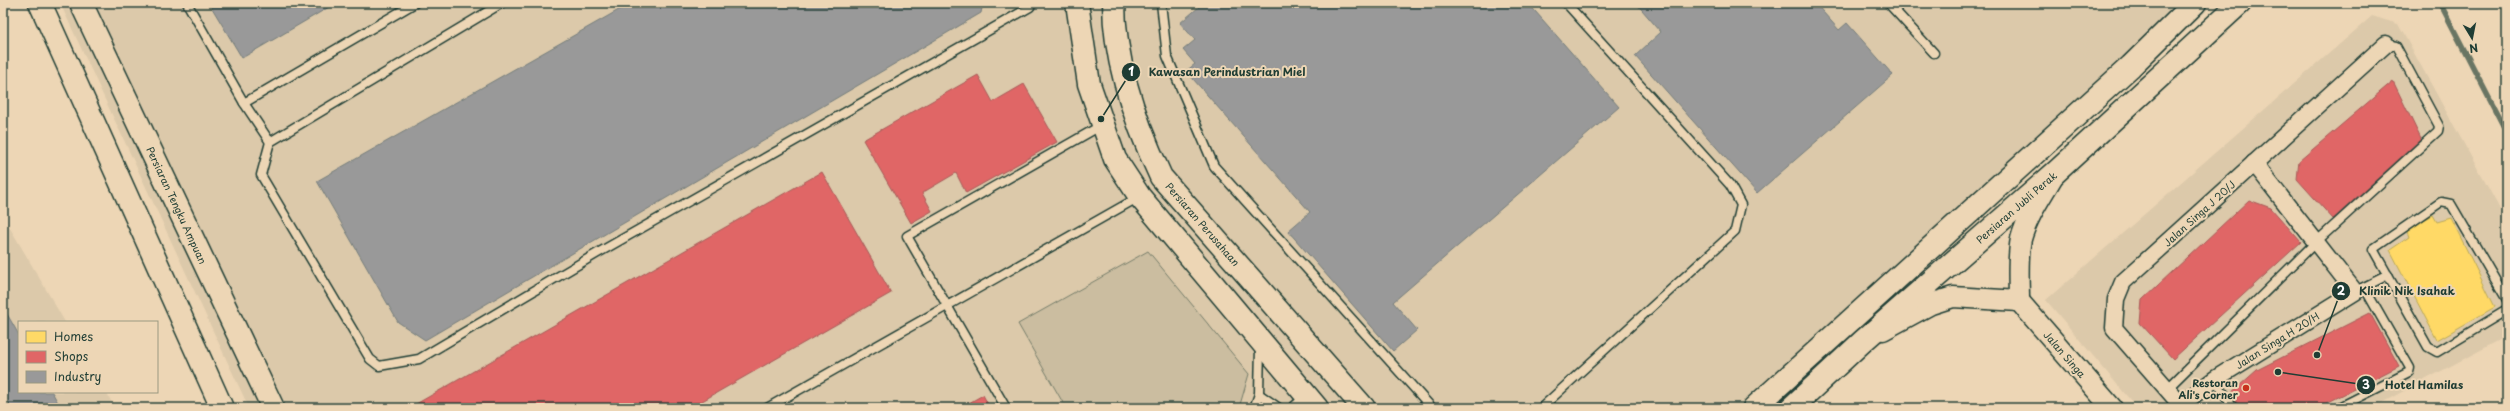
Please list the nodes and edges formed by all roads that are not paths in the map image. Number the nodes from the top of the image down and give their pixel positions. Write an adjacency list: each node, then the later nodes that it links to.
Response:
1 (40, 3): 37 (main road)
2 (81, 3): 38 (main road, Persiaran Tengku Ampuan)
3 (187, 3): 16 (lane)
4 (415, 3): 16 (lane)
5 (502, 3): 18 (lane)
6 (1032, 3): 18 (lane)
7 (1077, 3): 17 (main road)
8 (1114, 3): 43 (main road, Persiaran Perusahaan)
9 (1161, 3): 44 (lane)
10 (1566, 3): 45 (lane)
11 (1888, 3): 15 (lane)
12 (2195, 3): 46 (main road)
13 (2240, 3): 20 (main road, Persiaran Jubli Perak)
14 (2386, 44): 19 (street, Jalan Singa J 20/J); 22 (lane)
15 (1934, 53)
16 (244, 103): 18 (lane)
17 (1103, 124): 21 (main road); 27 (lane)
18 (270, 142)
19 (2254, 164): 22 (street); 33 (street, Jalan Singa J 20/J)
20 (2056, 172): 26 (street); 30 (main road, Persiaran Jubli Perak)
21 (1140, 197): 27 (lane); 29 (main road)
22 (2316, 242): 24 (street); 33 (lane)
23 (2388, 275): 24 (lane); 25 (lane); 28 (lane)
24 (2360, 290): 31 (street, Jalan Singa H 20/H); 51 (lane)
25 (2507, 300)
26 (2019, 301): 30 (street); 49 (street, Jalan Singa)
27 (948, 306): 39 (lane); 40 (lane)
28 (2507, 310)
29 (1260, 340): 34 (lane); 35 (main road)
30 (1863, 341): 32 (main road, Persiaran Jubli Perak)
31 (2215, 379): 36 (street, Jalan Singa H 20/H); 50 (lane)
32 (1819, 381): 47 (main road, Persiaran Jubli Perak); 48 (street)
33 (2167, 389): 36 (street, Jalan Singa J 20/J)
34 (1259, 394): 41 (lane); 42 (lane)
35 (1305, 404)
36 (2179, 407)
37 (222, 408)
38 (273, 408)
39 (767, 408)
40 (1006, 408)
41 (1254, 408)
42 (1279, 408)
43 (1364, 408)
44 (1432, 408)
45 (1541, 408)
46 (1754, 408)
47 (1791, 408)
48 (1807, 408)
49 (2112, 408)
50 (2233, 408)
51 (2338, 408)

